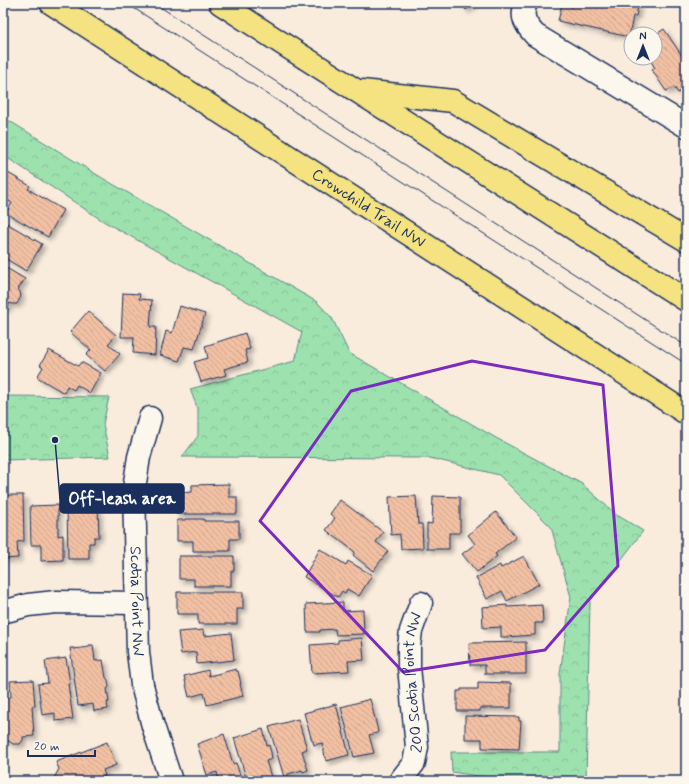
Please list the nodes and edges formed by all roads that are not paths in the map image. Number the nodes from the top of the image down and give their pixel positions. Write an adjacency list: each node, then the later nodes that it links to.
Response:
1 (51, 3): 8 (highway, Crowchild Trail NW)
2 (220, 3): 4 (highway)
3 (526, 3): 5 (street)
4 (355, 90): 6 (highway); 7 (highway)
5 (686, 126)
6 (686, 240)
7 (686, 300)
8 (686, 413)
9 (150, 418): 10 (street, Scotia Point NW)
10 (136, 603): 12 (street); 13 (street, Scotia Point NW)
11 (421, 603): 14 (street, 200 Scotia Point NW)
12 (3, 612)
13 (171, 781)
14 (400, 781)

